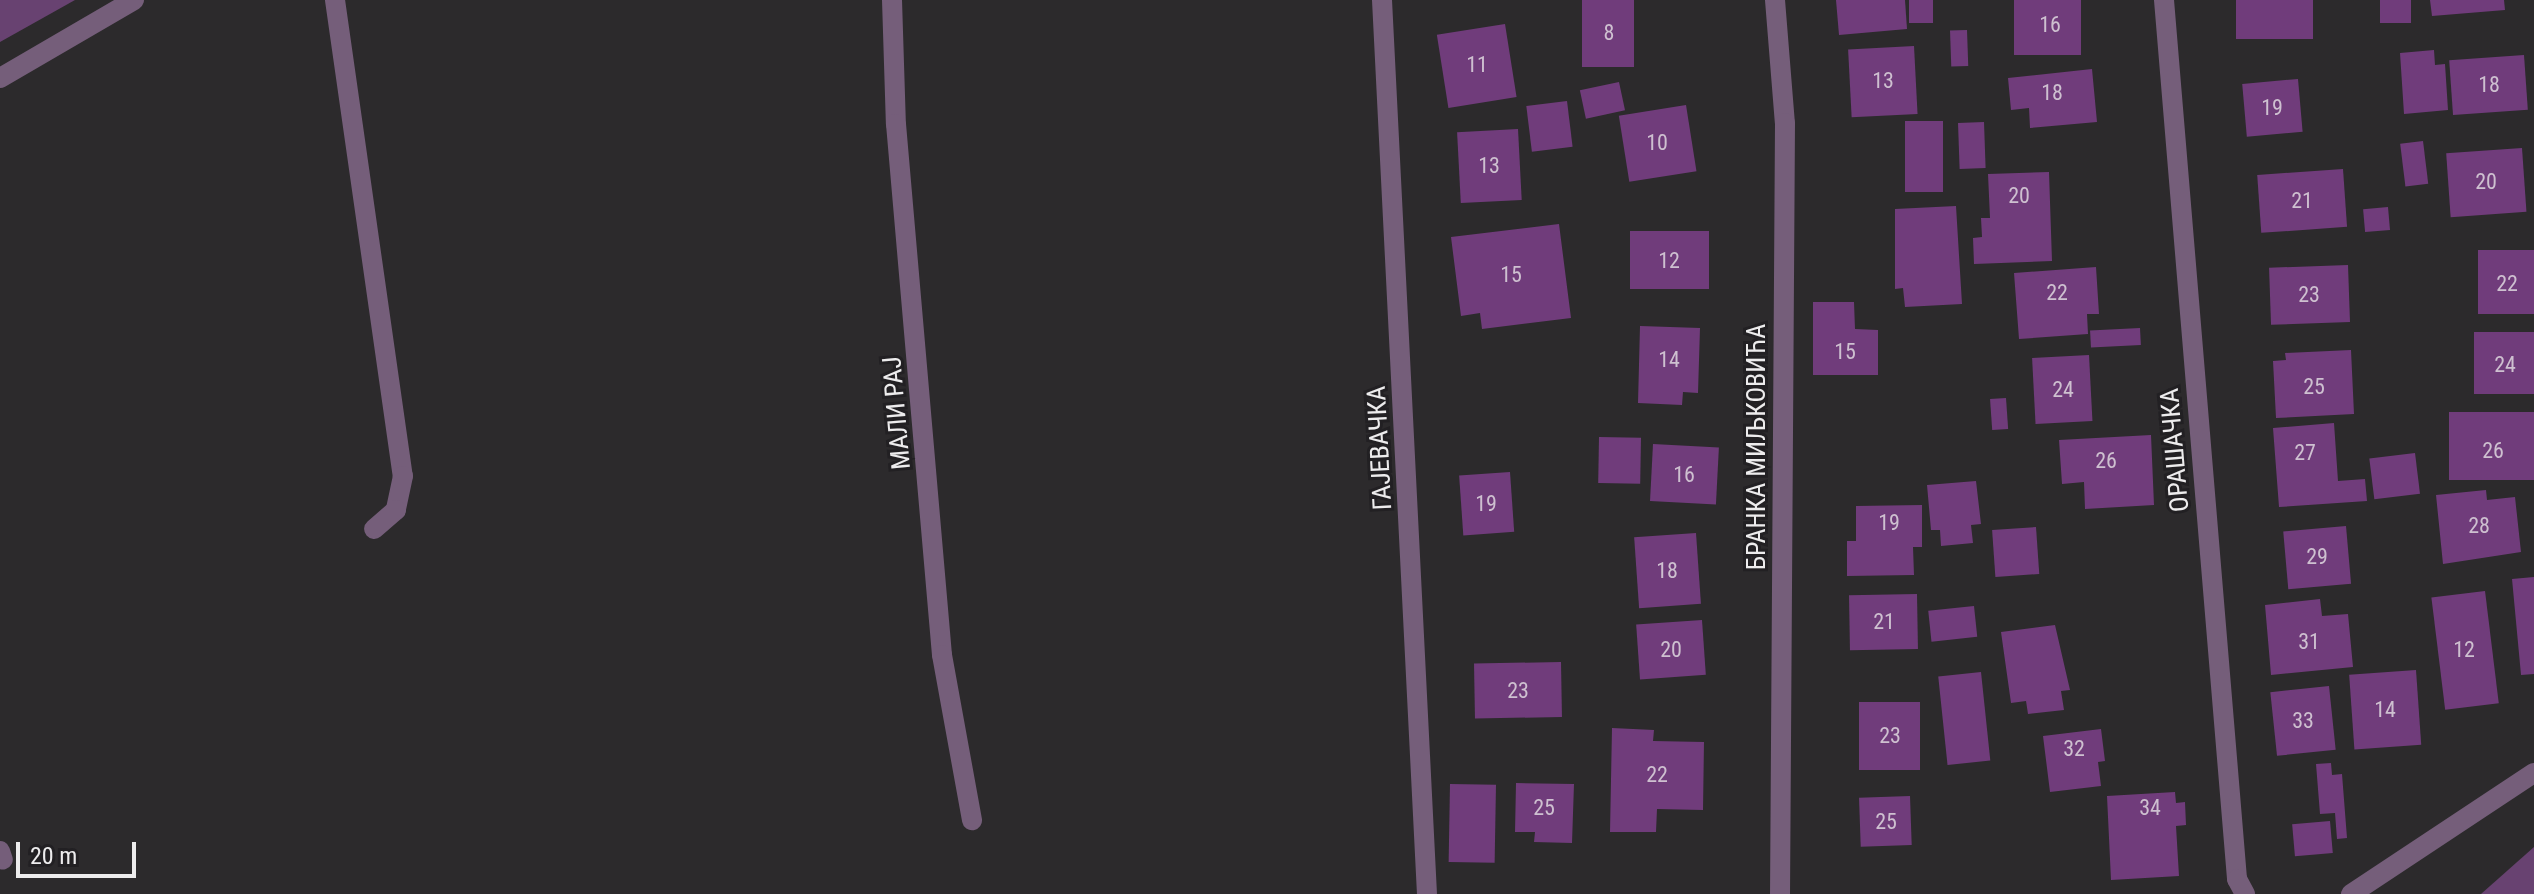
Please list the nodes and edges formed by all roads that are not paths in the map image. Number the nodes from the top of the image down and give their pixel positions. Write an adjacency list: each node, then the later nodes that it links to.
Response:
1 (134, 0): 7 (street)
2 (335, 0): 8 (street)
3 (892, 0): 10 (street, МАЛИ РАЈ)
4 (1382, 0): 11 (street, ГАЈЕВАЧКА)
5 (1775, 0): 12 (street, БРАНКА МИЉКОВИЋА)
6 (2164, 0): 13 (street, ОРАШАЧКА)
7 (0, 78)
8 (374, 529)
9 (2534, 773): 14 (street)
10 (972, 820)
11 (1427, 894)
12 (1780, 894)
13 (2245, 894)
14 (2351, 894)

